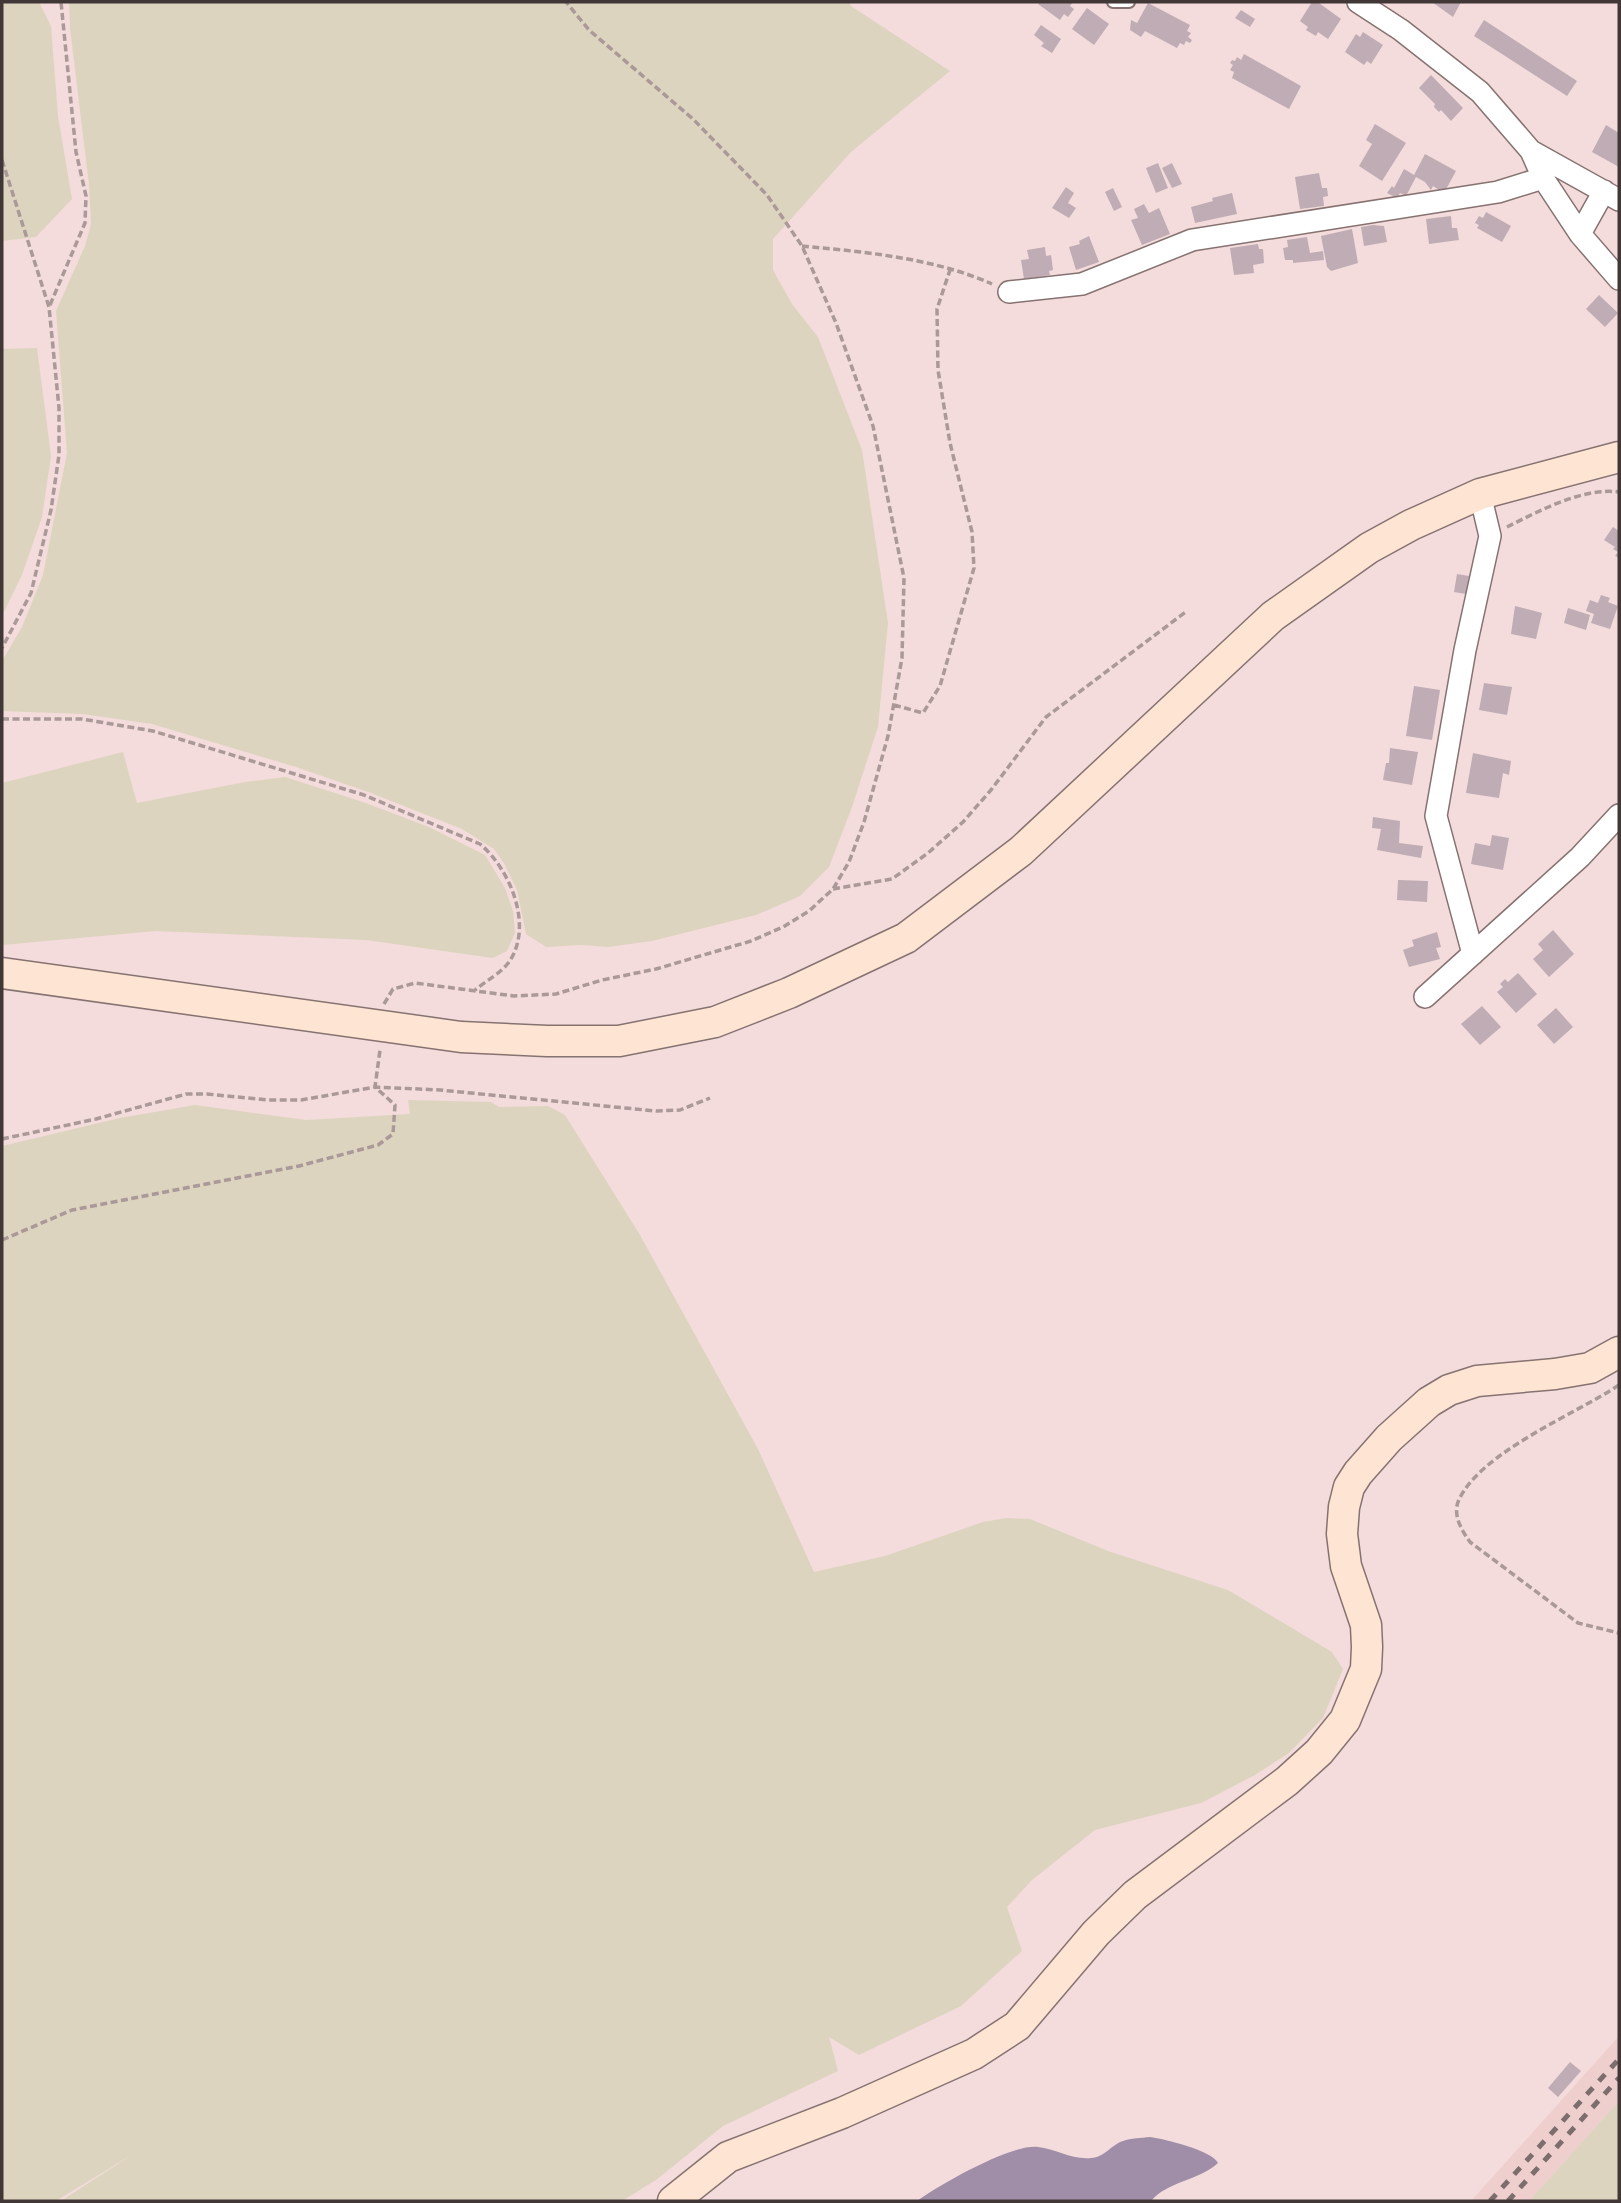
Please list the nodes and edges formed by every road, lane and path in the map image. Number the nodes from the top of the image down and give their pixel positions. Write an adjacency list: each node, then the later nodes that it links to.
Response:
1 (61, 2): 15 (path)
2 (566, 2): 11 (path)
3 (1113, 2): 4 (lane)
4 (1129, 2)
5 (1358, 2): 6 (street)
6 (1531, 151): 8 (street); 9 (street)
7 (2, 160): 15 (path)
8 (1544, 178): 10 (street); 14 (street)
9 (1612, 196): 10 (street)
10 (1580, 234): 13 (street)
11 (802, 246): 12 (path); 22 (path)
12 (950, 270): 14 (path); 22 (path)
13 (1619, 279)
14 (1009, 292)
15 (49, 307): 21 (path)
16 (1619, 457): 18 (street)
17 (1619, 492): 19 (path)
18 (1480, 494): 19 (street); 30 (street)
19 (1490, 536): 26 (street)
20 (1187, 611): 25 (path)
21 (2, 648)
22 (894, 705): 25 (path)
23 (2, 719): 28 (path)
24 (1619, 815): 26 (street)
25 (834, 889): 28 (path)
26 (1473, 954): 29 (street)
27 (2, 972): 30 (street)
28 (475, 990): 30 (path)
29 (1425, 997)
30 (383, 1026): 31 (path)
31 (375, 1087): 32 (path); 33 (path); 34 (path)
32 (710, 1098)
33 (2, 1139)
34 (2, 1240)
35 (1619, 1352): 38 (street)
36 (1619, 1385): 37 (path)
37 (1619, 1633)
38 (673, 2201)

